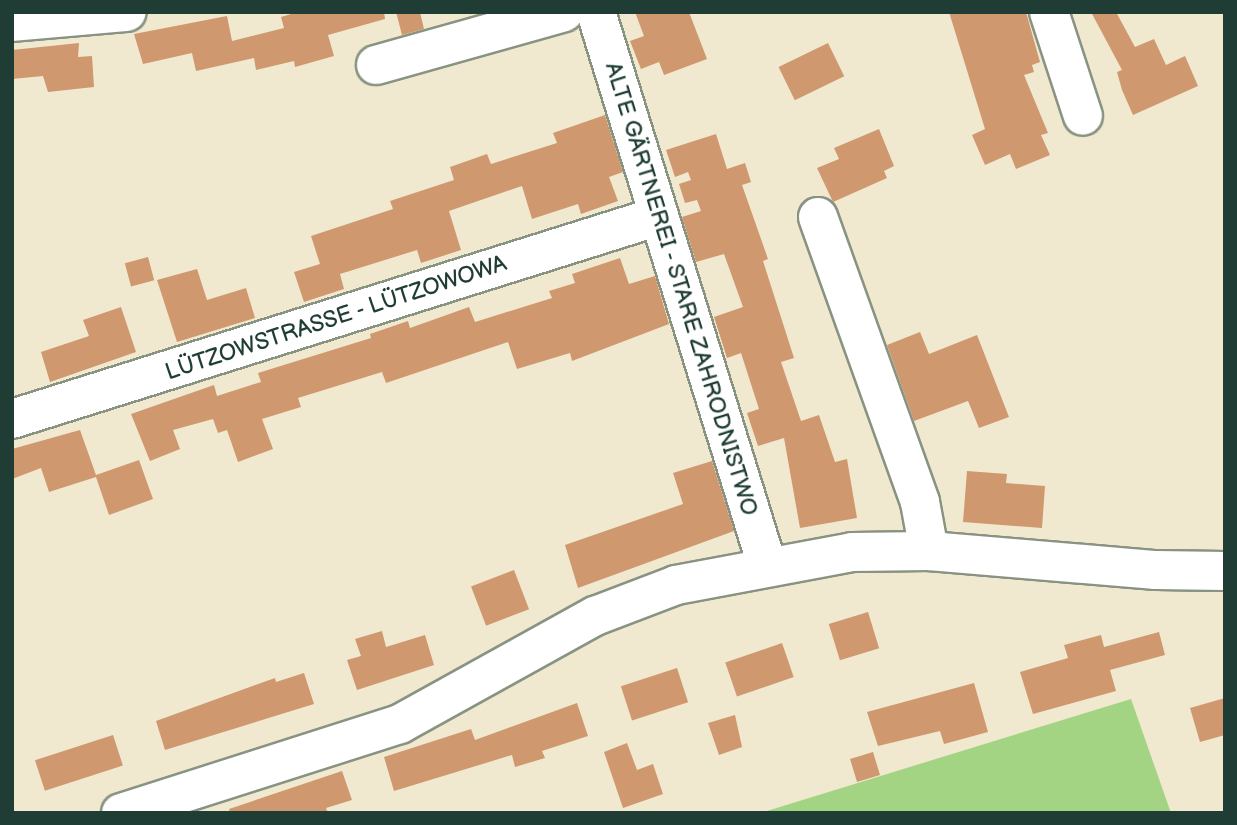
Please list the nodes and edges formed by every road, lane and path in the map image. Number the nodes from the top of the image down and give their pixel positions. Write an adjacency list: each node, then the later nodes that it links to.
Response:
1 (127, 12): 5 (street)
2 (564, 12): 6 (street)
3 (596, 12): 8 (street, ALTE GÄRTNEREI - STARE ZAHRODNISTWO)
4 (1049, 12): 7 (street)
5 (12, 22)
6 (376, 65)
7 (1083, 116)
8 (659, 216): 10 (street, LÜTZOWSTRASSE - LÜTZOWOWA); 12 (street, ALTE GÄRTNEREI - STARE ZAHRODNISTWO)
9 (818, 217): 11 (street)
10 (12, 419)
11 (929, 551): 12 (street); 13 (street)
12 (767, 565): 14 (street)
13 (1225, 571)
14 (121, 813)

